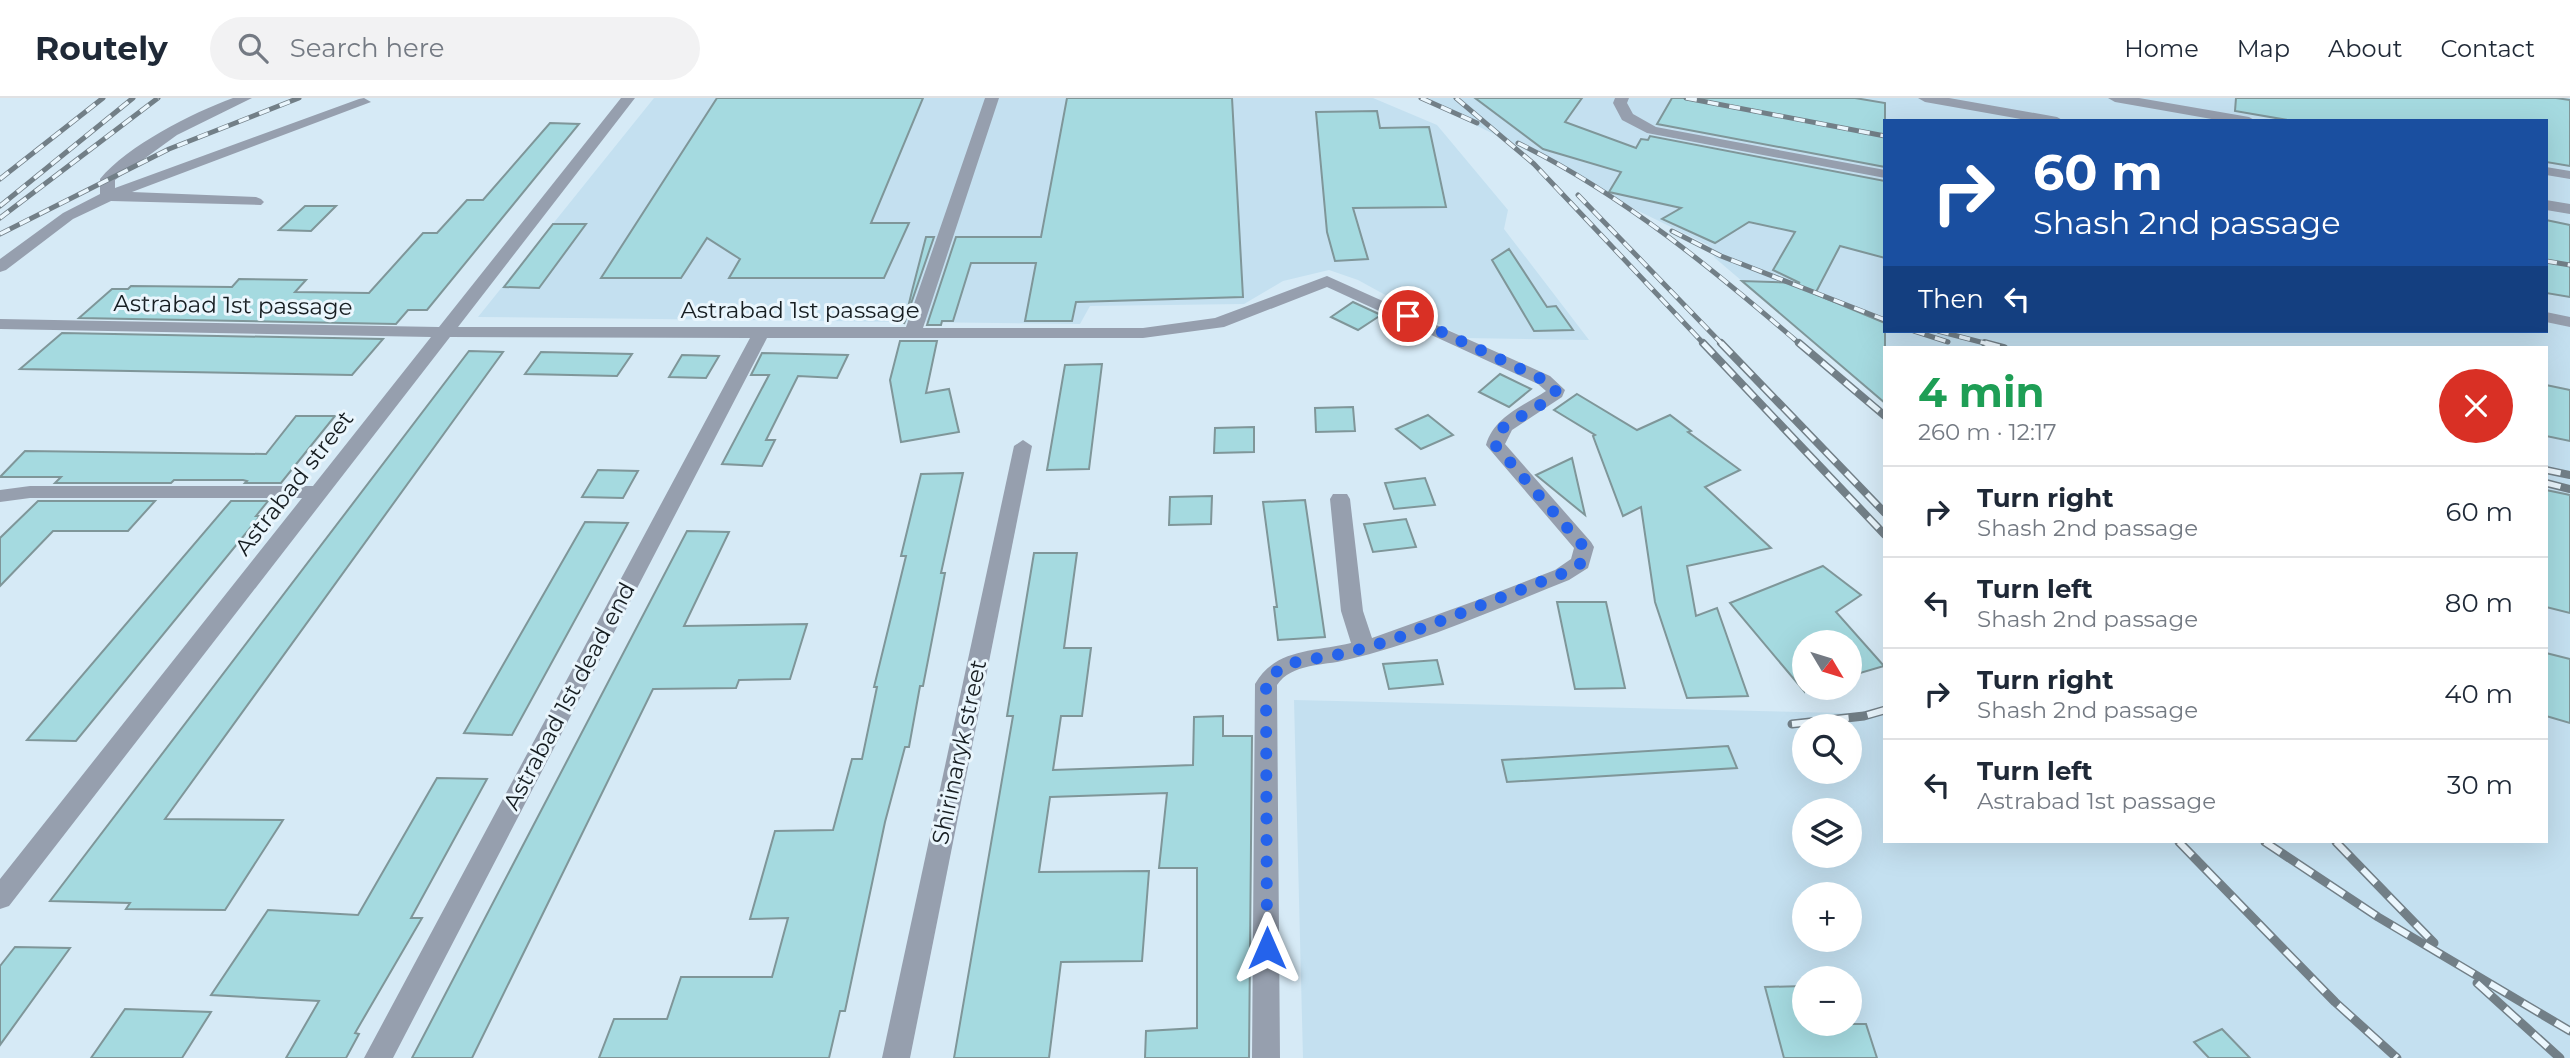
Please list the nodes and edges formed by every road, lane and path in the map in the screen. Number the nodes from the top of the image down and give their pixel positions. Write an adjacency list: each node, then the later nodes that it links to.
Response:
1 (245, 98): 13 (street)
2 (628, 98): 21 (street, Astrabad street)
3 (992, 98): 22 (street)
4 (1622, 98): 11 (street)
5 (1925, 98): 8 (street)
6 (2115, 98): 9 (street)
7 (364, 102): 13 (street)
8 (2045, 119)
9 (2237, 119)
10 (2548, 171): 12 (street)
11 (1883, 174)
12 (2570, 175)
13 (107, 196): 14 (street); 17 (street)
14 (256, 202)
15 (2548, 205): 16 (street)
16 (2570, 209)
17 (0, 267)
18 (2548, 317): 19 (street)
19 (2570, 322)
20 (0, 324): 21 (street, Astrabad 1st passage)
21 (444, 332): 23 (street, Astrabad 1st passage); 25 (street, Astrabad street)
22 (914, 332): 23 (street, Astrabad 1st passage); 28 (street, Astrabad 1st passage)
23 (760, 335): 30 (street, Astrabad 1st dead end)
24 (1023, 446): 31 (street, Shirinaryk street)
25 (318, 492): 26 (street); 29 (street, Astrabad street)
26 (0, 496)
27 (1340, 499): 28 (street)
28 (1364, 648): 32 (street)
29 (0, 898)
30 (378, 1058)
31 (896, 1058)
32 (1266, 1058)

